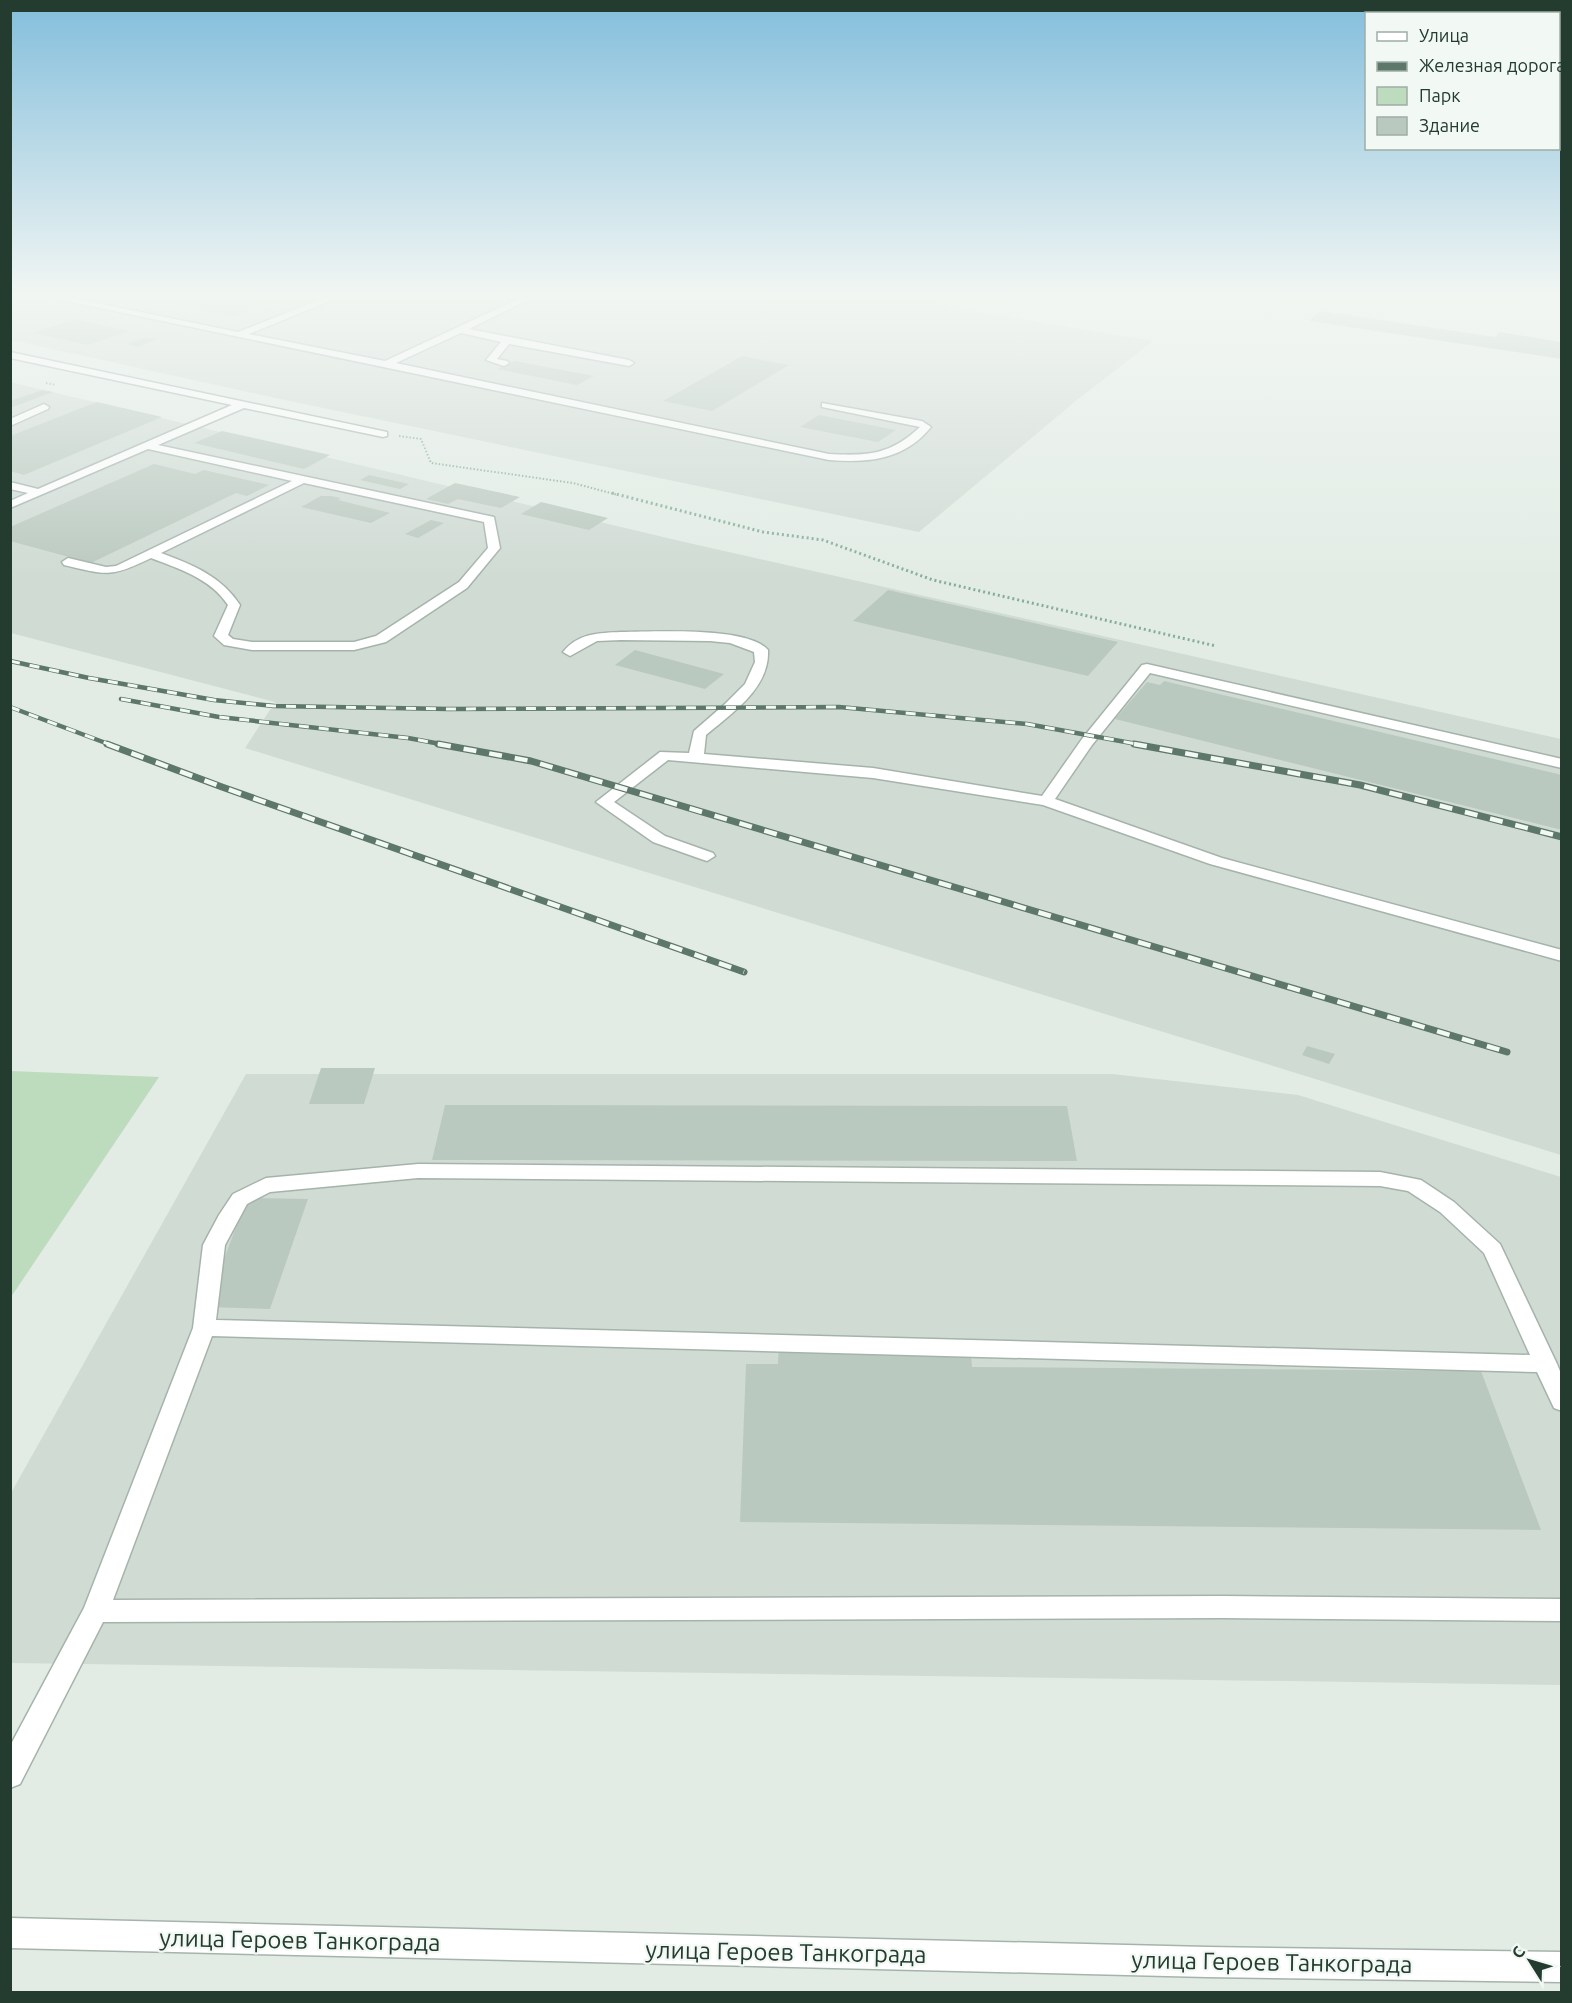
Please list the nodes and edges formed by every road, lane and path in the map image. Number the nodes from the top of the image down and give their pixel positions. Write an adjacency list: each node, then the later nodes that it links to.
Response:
1 (179, 391): 3 (street)
2 (517, 391): 4 (street)
3 (241, 405): 7 (street); 8 (street)
4 (826, 405)
5 (44, 407): 6 (street)
6 (10, 423)
7 (383, 434): 15 (path)
8 (147, 446): 9 (street); 11 (street)
9 (304, 479): 13 (street); 13 (street)
10 (10, 485): 11 (street)
11 (40, 492): 12 (street)
12 (10, 505)
13 (151, 554): 14 (street)
14 (68, 562)
15 (1216, 646)
16 (570, 652): 17 (street)
17 (696, 757): 19 (street); 20 (street)
18 (1562, 764): 19 (street)
19 (1046, 801): 21 (street)
20 (708, 855)
21 (1562, 956)
22 (204, 1328): 23 (street); 23 (street); 26 (street)
23 (1546, 1364): 24 (street)
24 (1562, 1402)
25 (1562, 1610): 26 (street)
26 (96, 1611): 27 (street)
27 (10, 1775)
28 (10, 1933): 29 (street, улица Героев Танкограда)
29 (1562, 1967)

